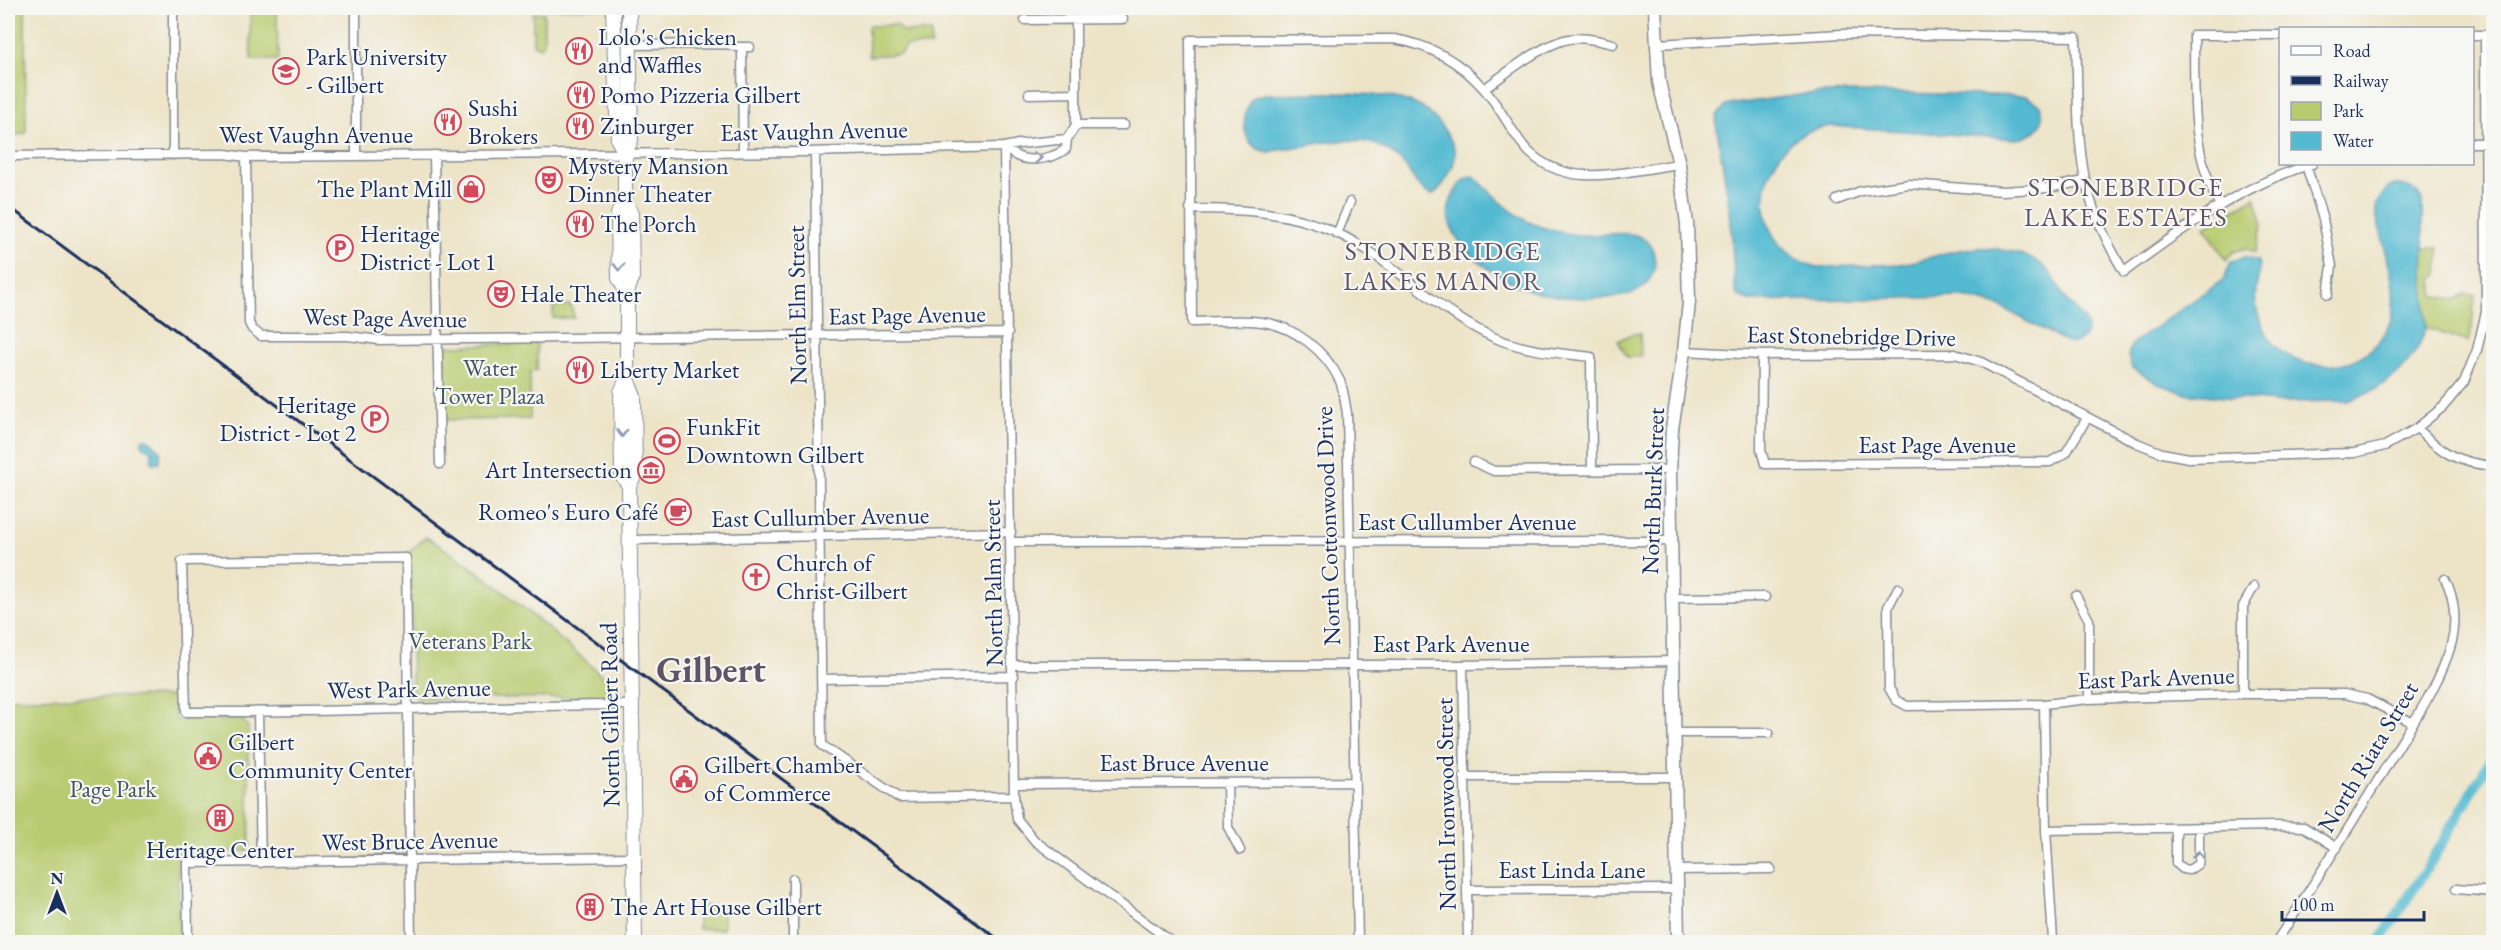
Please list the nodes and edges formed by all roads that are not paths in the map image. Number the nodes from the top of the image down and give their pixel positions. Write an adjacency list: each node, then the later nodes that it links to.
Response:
1 (173, 8): 26 (street)
2 (356, 8): 28 (street)
3 (613, 8): 25 (main road, North Gilbert Road)
4 (628, 8): 13 (main road, North Gilbert Road)
5 (1655, 8): 12 (street, North Burk Street)
6 (1123, 19): 8 (street)
7 (1025, 20): 8 (street)
8 (1076, 20): 16 (street)
9 (2279, 35): 37 (street)
10 (2474, 35): 21 (street)
11 (1613, 44): 14 (street)
12 (1656, 44): 31 (street, North Burk Street); 34 (street)
13 (629, 45): 23 (street); 25 (main road, North Gilbert Road)
14 (1484, 89): 31 (street); 38 (street, North Cottonwood Drive)
15 (1029, 93): 16 (street)
16 (1076, 93): 17 (street)
17 (1076, 125): 18 (street); 19 (street)
18 (1124, 125)
19 (1067, 140): 22 (street, East Vaughn Avenue); 22 (street, one-way to 19)
20 (2474, 143): 21 (street)
21 (2486, 143): 39 (street)
22 (1004, 147): 24 (street, East Vaughn Avenue); 43 (street, North Palm Street)
23 (743, 152): 24 (street, East Vaughn Avenue); 25 (street, East Vaughn Avenue)
24 (815, 152): 44 (street, North Elm Street)
25 (625, 153): 29 (street, West Vaughn Avenue); 45 (main road, North Gilbert Road)
26 (173, 155): 27 (street, West Vaughn Avenue); 30 (street, West Vaughn Avenue)
27 (8, 156)
28 (356, 156): 29 (street, West Vaughn Avenue); 30 (street, West Vaughn Avenue)
29 (434, 156): 46 (street)
30 (246, 157): 46 (street, West Page Avenue)
31 (1679, 164): 47 (street, North Burk Street)
32 (2306, 165): 37 (street)
33 (2309, 165): 41 (street)
34 (2085, 181): 35 (street); 37 (street)
35 (1837, 200)
36 (1350, 202): 40 (street)
37 (2219, 204)
38 (1190, 208): 40 (street); 61 (street, North Cottonwood Drive)
39 (2490, 228): 42 (street)
40 (1337, 234): 54 (street)
41 (2328, 294)
42 (2490, 312): 50 (street, East Stonebridge Drive)
43 (1008, 333): 44 (street, East Page Avenue); 56 (street, North Palm Street)
44 (817, 335): 45 (street, East Page Avenue); 57 (street, North Elm Street)
45 (627, 338): 46 (street, West Page Avenue); 58 (main road, North Gilbert Road)
46 (438, 340): 52 (street)
47 (1684, 351): 48 (street, East Stonebridge Drive); 55 (street, North Burk Street)
48 (1762, 355): 49 (street, East Stonebridge Drive); 49 (street, East Page Avenue)
49 (2087, 418): 50 (street, East Stonebridge Drive)
50 (2417, 428): 53 (street)
51 (1474, 462): 54 (street)
52 (440, 464)
53 (2493, 466)
54 (1592, 470): 55 (street)
55 (1670, 470): 59 (street, North Burk Street)
56 (1011, 532): 57 (street, East Cullumber Avenue); 60 (street, North Palm Street)
57 (819, 536): 58 (street, East Cullumber Avenue); 73 (street, North Elm Street)
58 (630, 540): 77 (main road, North Gilbert Road)
59 (1671, 541): 61 (street, East Cullumber Avenue); 67 (street, North Burk Street)
60 (1011, 542): 61 (street, East Cullumber Avenue); 69 (street, North Palm Street)
61 (1349, 542): 70 (street, North Cottonwood Drive)
62 (2445, 579): 80 (street, North Riata Street)
63 (2254, 586): 74 (street)
64 (1898, 588): 76 (street, East Park Avenue)
65 (2076, 596): 75 (street)
66 (1765, 597): 67 (street)
67 (1672, 598): 68 (street, North Burk Street)
68 (1673, 661): 71 (street, East Park Avenue); 81 (street, North Burk Street)
69 (1013, 664): 70 (street, East Park Avenue); 72 (street, North Palm Street)
70 (1351, 664): 71 (street, East Park Avenue); 85 (street, North Cottonwood Drive)
71 (1463, 664): 83 (street, North Ironwood Street)
72 (1014, 676): 73 (street); 87 (street, North Palm Street)
73 (821, 679): 88 (street, North Elm Street)
74 (2243, 694): 75 (street, East Park Avenue); 80 (street, East Park Avenue)
75 (2089, 699): 76 (street, East Park Avenue)
76 (2044, 704): 91 (street)
77 (633, 705): 78 (street, West Park Avenue); 94 (main road, North Gilbert Road)
78 (408, 709): 79 (street, West Park Avenue); 79 (street, West Park Avenue); 95 (street)
79 (258, 712): 96 (street)
80 (2413, 723): 92 (street, North Riata Street)
81 (1674, 733): 82 (street); 84 (street, North Burk Street)
82 (1769, 733)
83 (1464, 777): 84 (street); 102 (street, North Ironwood Street)
84 (1674, 777): 98 (street, North Burk Street)
85 (1354, 782): 86 (street, East Bruce Avenue); 109 (street, North Cottonwood Drive)
86 (1227, 783): 87 (street, East Bruce Avenue); 93 (street)
87 (1014, 784): 88 (street, North Palm Street)
88 (1014, 796): 108 (street, North Palm Street)
89 (2199, 827): 90 (street); 90 (street, one-way to 89); 92 (street)
90 (2176, 828): 91 (street)
91 (2046, 830): 112 (street)
92 (2337, 848): 113 (street, North Riata Street)
93 (1240, 850)
94 (634, 857): 95 (street, West Bruce Avenue); 106 (main road, North Gilbert Road)
95 (410, 861): 96 (street, West Bruce Avenue); 105 (street)
96 (261, 863): 104 (street, West Bruce Avenue)
97 (1771, 869): 98 (street, East Linda Lane)
98 (1676, 870): 100 (street, North Burk Street)
99 (793, 879): 107 (street)
100 (1676, 889): 102 (street, East Linda Lane); 111 (street, North Burk Street)
101 (2456, 889): 103 (street)
102 (1467, 890): 110 (street, North Ironwood Street)
103 (2493, 892)
104 (188, 942)
105 (411, 942)
106 (635, 942)
107 (793, 942)
108 (1172, 942)
109 (1358, 942)
110 (1468, 942)
111 (1678, 942)
112 (2053, 942)
113 (2276, 942)

